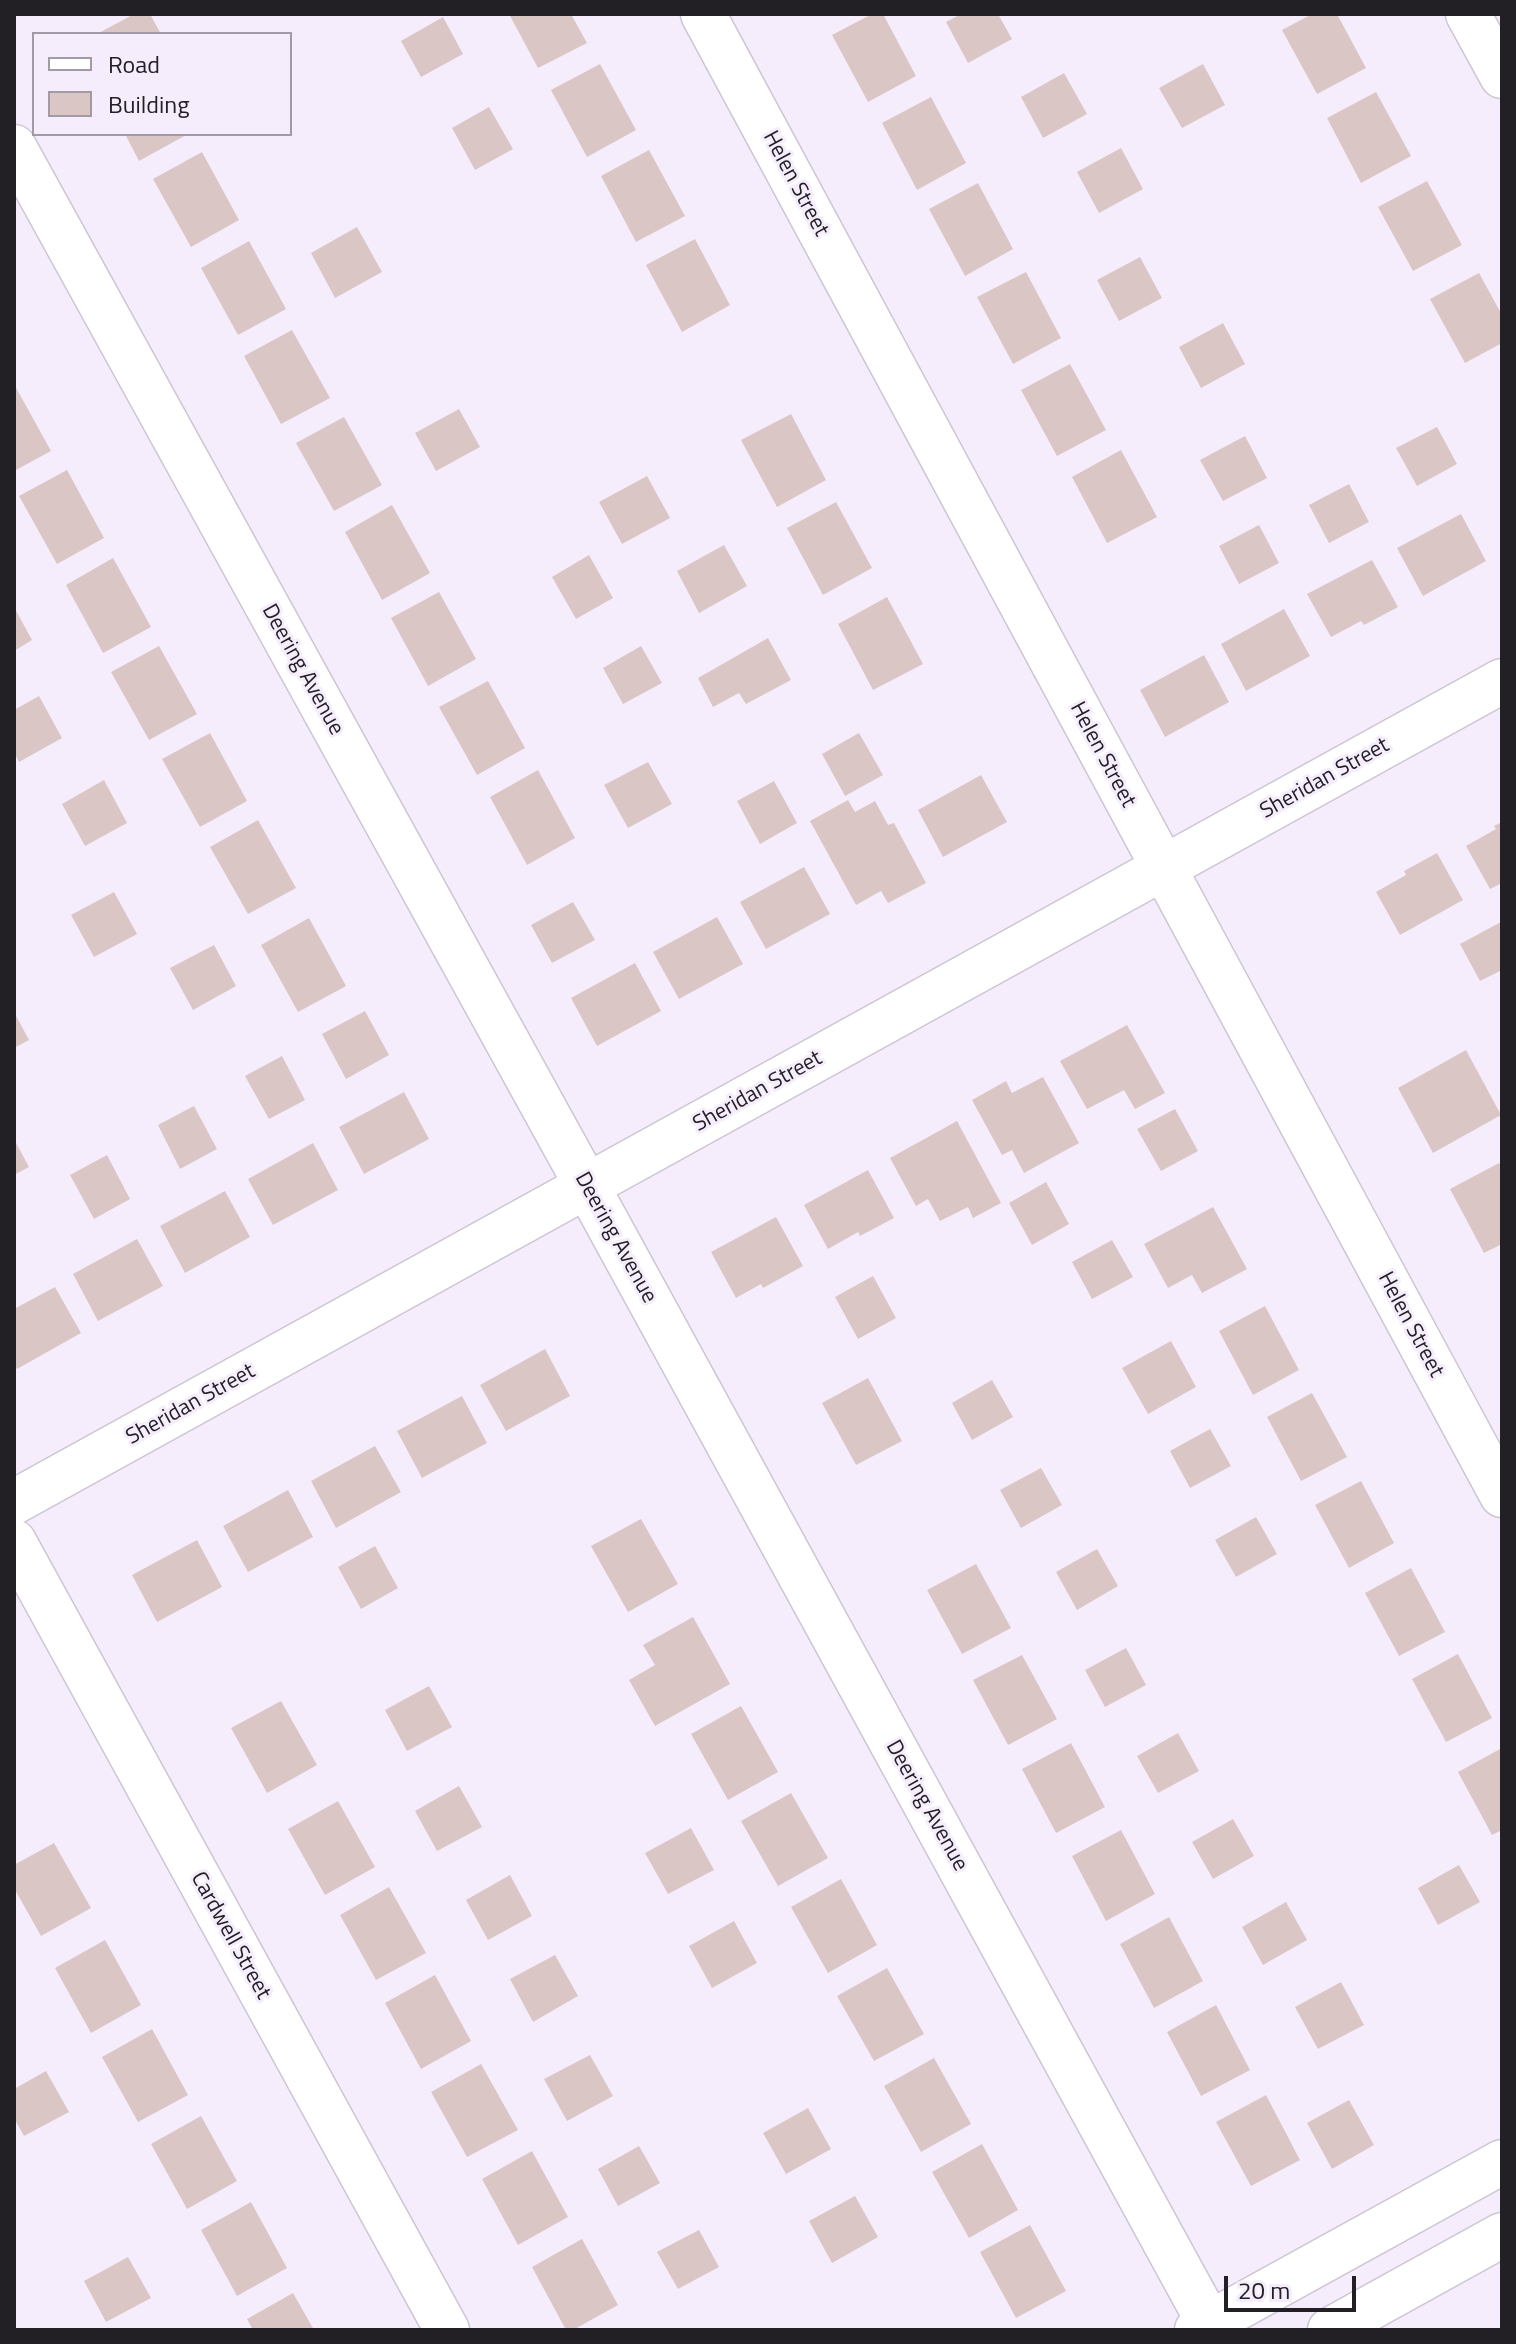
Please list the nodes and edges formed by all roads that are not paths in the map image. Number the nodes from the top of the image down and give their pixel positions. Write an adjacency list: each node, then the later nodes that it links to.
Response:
1 (703, 14): 6 (street, Helen Street)
2 (1468, 14): 3 (street)
3 (1502, 76)
4 (14, 147): 7 (street, Deering Avenue)
5 (1502, 681): 6 (street, Sheridan Street)
6 (1163, 868): 7 (street, Sheridan Street); 8 (street, Helen Street)
7 (587, 1186): 9 (street, Sheridan Street); 13 (street, Deering Avenue)
8 (1502, 1495)
9 (14, 1502)
10 (14, 1542): 14 (street, Cardwell Street)
11 (1502, 2162): 13 (street)
12 (1502, 2235): 15 (street)
13 (1207, 2328)
14 (447, 2330)
15 (1330, 2330)

